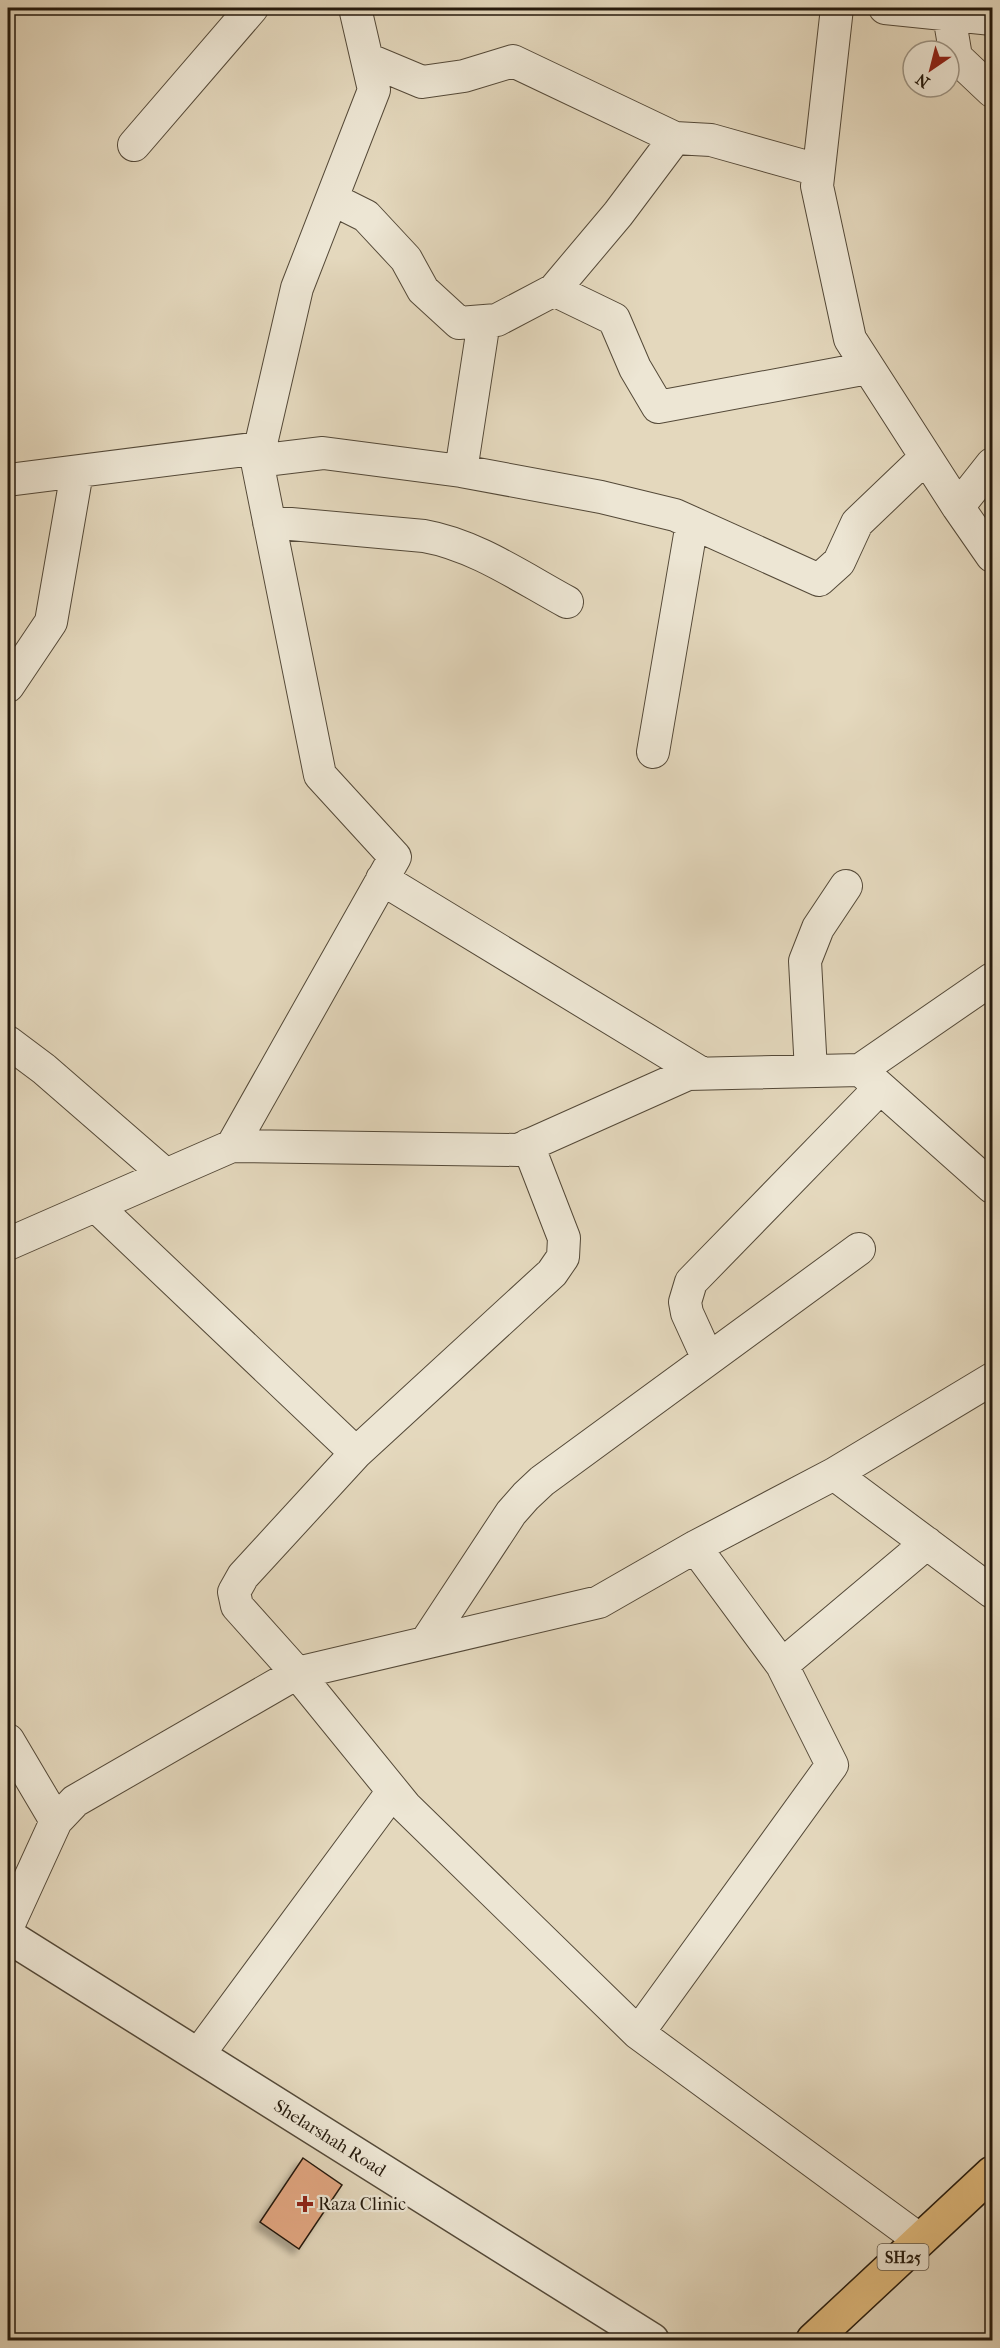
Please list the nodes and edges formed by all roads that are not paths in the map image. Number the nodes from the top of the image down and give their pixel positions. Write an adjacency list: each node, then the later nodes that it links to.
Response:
1 (252, 8): 10 (street)
2 (355, 8): 7 (street)
3 (837, 8): 11 (street)
4 (891, 8): 5 (street)
5 (949, 15): 6 (street); 8 (street)
6 (993, 19)
7 (367, 59): 9 (street); 12 (street)
8 (993, 90)
9 (675, 138): 11 (street); 13 (street)
10 (134, 145)
11 (818, 170): 15 (street)
12 (332, 199): 14 (street); 16 (street)
13 (554, 290): 14 (street); 15 (street)
14 (484, 321): 19 (street)
15 (868, 368): 17 (street)
16 (259, 455): 19 (street); 20 (street); 23 (street)
17 (926, 457): 22 (street); 24 (street)
18 (993, 464): 22 (street)
19 (461, 471): 24 (street)
20 (77, 472): 21 (street); 27 (street)
21 (8, 480)
22 (958, 507): 25 (street)
23 (269, 522): 26 (street); 29 (street)
24 (692, 523): 28 (street)
25 (993, 556)
26 (567, 602)
27 (8, 686)
28 (653, 752)
29 (382, 879): 34 (street); 37 (street)
30 (846, 886): 33 (street)
31 (993, 979): 35 (street)
32 (8, 1042): 38 (street)
33 (811, 1071): 34 (street); 35 (street)
34 (701, 1073): 36 (street)
35 (870, 1079): 39 (street); 43 (street)
36 (528, 1145): 37 (street); 45 (street)
37 (232, 1146): 38 (street)
38 (166, 1175): 40 (street)
39 (993, 1187)
40 (96, 1206): 41 (street); 45 (street)
41 (8, 1244)
42 (859, 1249): 43 (street)
43 (708, 1359): 50 (street)
44 (993, 1379): 46 (street)
45 (356, 1453): 52 (street)
46 (834, 1473): 47 (street); 48 (street)
47 (927, 1543): 49 (street); 51 (street)
48 (695, 1547): 50 (street); 51 (street)
49 (993, 1592)
50 (426, 1642): 52 (street)
51 (782, 1665): 58 (street)
52 (297, 1673): 54 (street); 55 (street)
53 (8, 1740): 55 (street)
54 (393, 1791): 58 (street); 59 (street)
55 (56, 1821): 56 (street)
56 (8, 1926)
57 (8, 1936): 59 (street, Shelarshah Road)
58 (638, 2033): 61 (street)
59 (198, 2055): 62 (street, Shelarshah Road)
60 (993, 2173): 61 (main road, SH25)
61 (920, 2240): 63 (main road, SH25)
62 (652, 2340)
63 (813, 2340)

